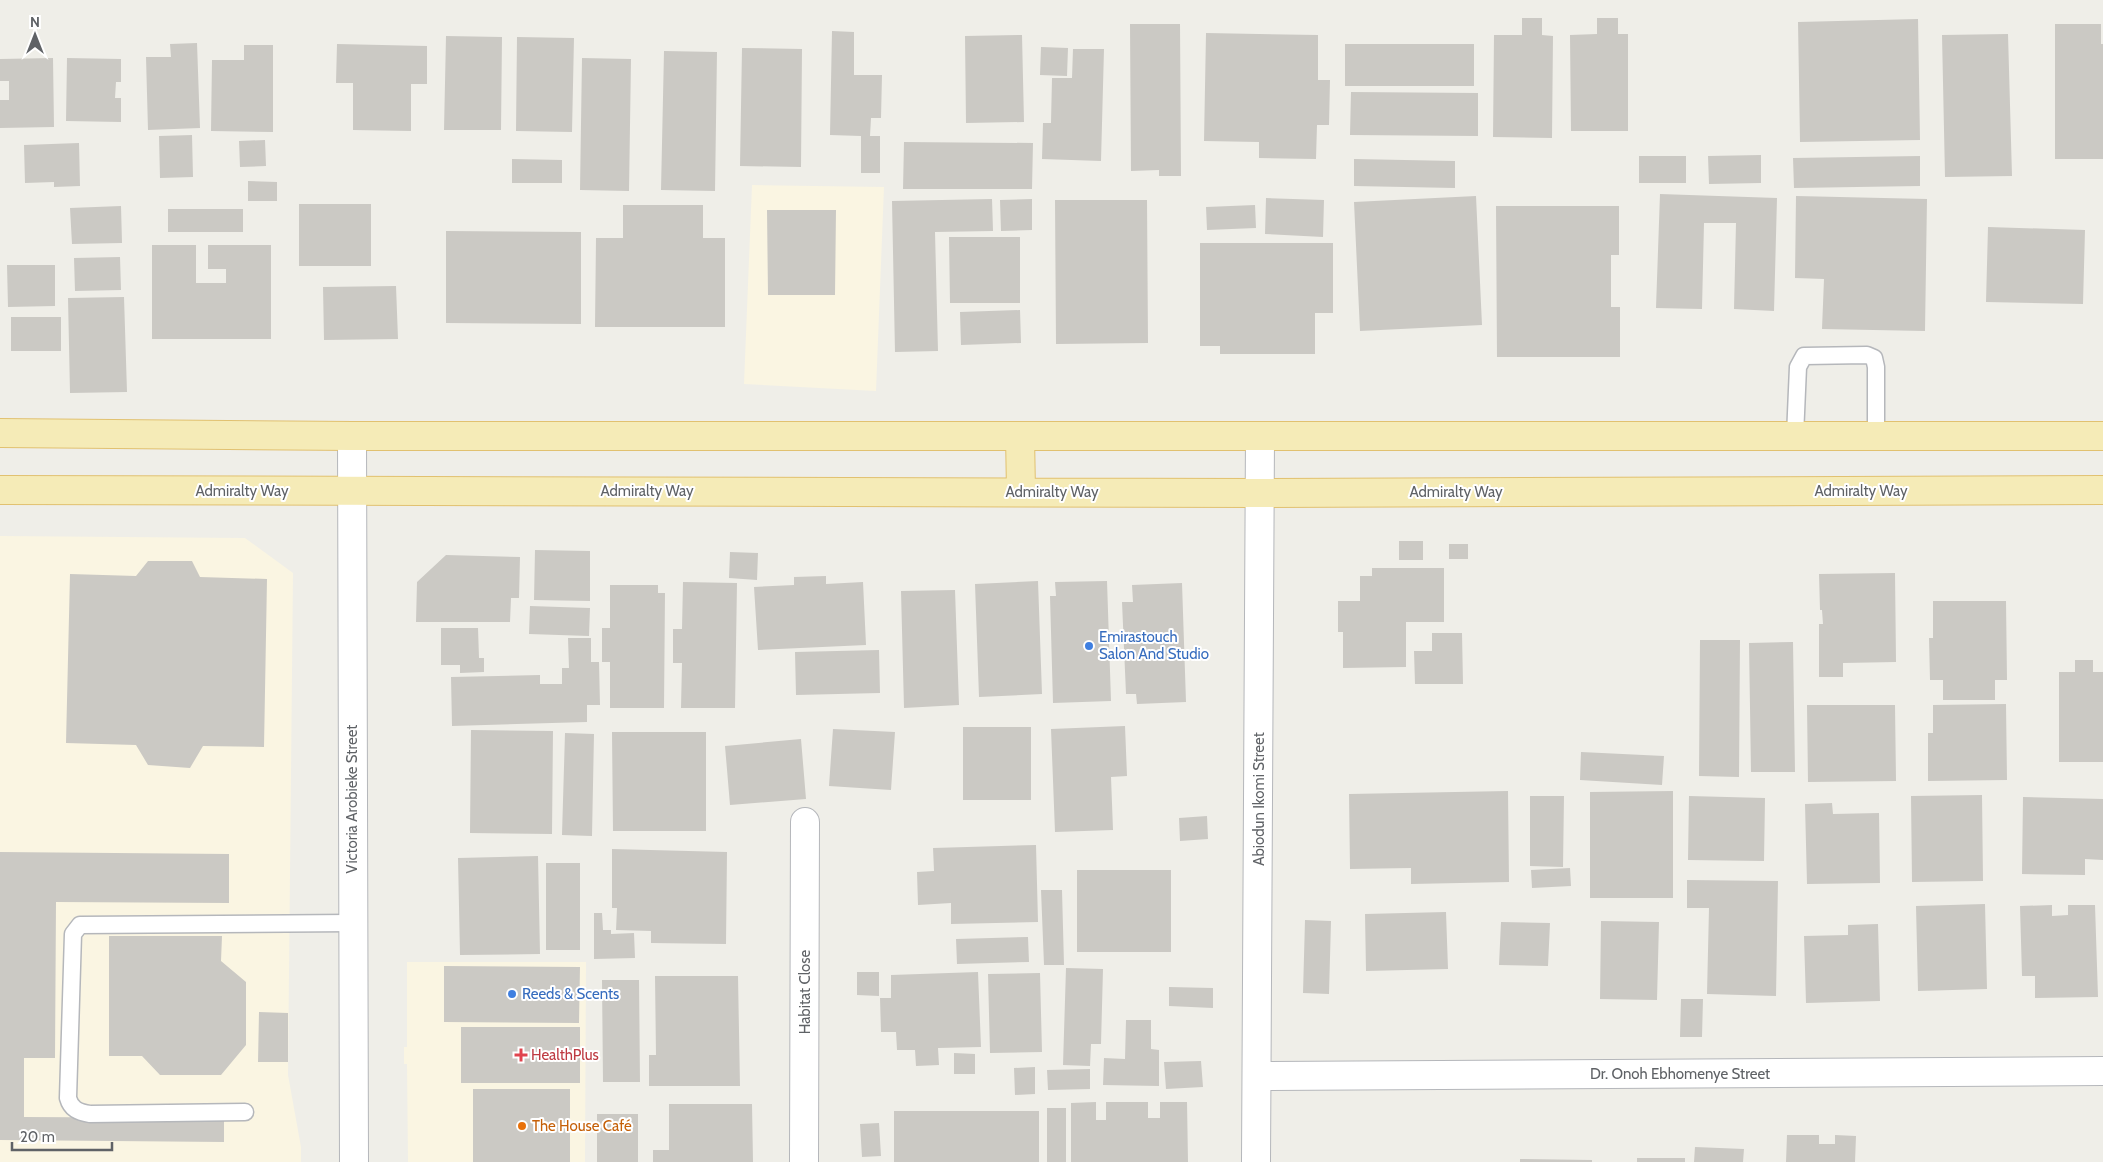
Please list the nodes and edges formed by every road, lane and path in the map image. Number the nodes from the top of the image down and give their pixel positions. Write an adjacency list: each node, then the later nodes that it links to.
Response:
1 (0, 433): 2 (main road)
2 (352, 436): 3 (main road); 10 (street, Victoria Arobieke Street)
3 (1020, 436): 4 (main road); 11 (main road)
4 (1260, 436): 5 (main road); 12 (street, Abiodun Ikomi Street)
5 (1795, 436): 6 (main road); 6 (lane)
6 (1876, 436): 7 (main road)
7 (2103, 436)
8 (0, 490): 10 (main road, Admiralty Way)
9 (2103, 490): 12 (main road, Admiralty Way)
10 (352, 492): 11 (main road, Admiralty Way); 14 (street, Victoria Arobieke Street)
11 (1021, 492): 12 (main road, Admiralty Way)
12 (1260, 493): 16 (street, Abiodun Ikomi Street)
13 (805, 822): 19 (street, Habitat Close)
14 (352, 923): 17 (lane); 18 (street, Victoria Arobieke Street)
15 (2103, 1071): 16 (street, Dr. Onoh Ebhomenye Street)
16 (1257, 1076): 20 (street, Abiodun Ikomi Street)
17 (245, 1112)
18 (354, 1162)
19 (804, 1162)
20 (1256, 1162)

